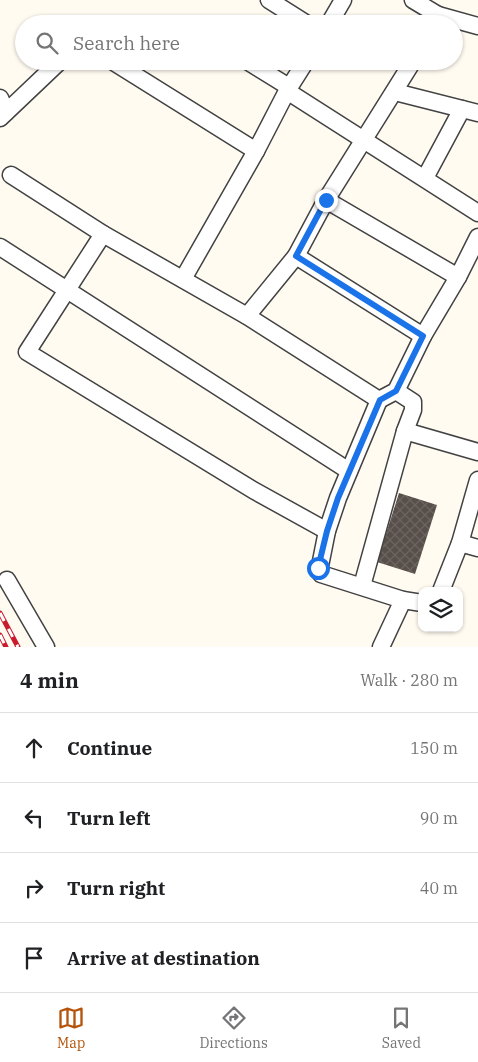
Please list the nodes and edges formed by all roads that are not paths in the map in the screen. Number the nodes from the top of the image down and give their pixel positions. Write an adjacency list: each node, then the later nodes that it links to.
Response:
1 (269, 0): 4 (street)
2 (344, 0): 5 (street)
3 (413, 0): 6 (street)
4 (293, 15)
5 (335, 15)
6 (431, 15)
7 (463, 24): 8 (street)
8 (478, 26)
9 (49, 70): 16 (street)
10 (126, 70): 19 (street)
11 (260, 70): 14 (street)
12 (300, 70): 14 (street)
13 (408, 70): 15 (street)
14 (288, 89): 18 (street); 19 (street)
15 (395, 92): 17 (street); 18 (street)
16 (2, 109)
17 (470, 111): 21 (street)
18 (364, 140): 21 (street); 22 (street)
19 (256, 151): 29 (street)
20 (11, 175): 24 (street)
21 (426, 178): 23 (street)
22 (326, 200): 27 (street); 28 (street)
23 (478, 213)
24 (103, 234): 29 (street); 30 (street)
25 (478, 237): 28 (street)
26 (0, 247): 30 (street)
27 (296, 256): 31 (street); 32 (street)
28 (458, 277): 32 (street)
29 (183, 279): 31 (street)
30 (67, 291): 37 (street); 39 (street)
31 (247, 316): 34 (street)
32 (423, 336): 33 (street)
33 (396, 391): 34 (street); 35 (street)
34 (380, 400): 37 (street)
35 (404, 431): 36 (street); 43 (street)
36 (478, 452)
37 (349, 470): 39 (street)
38 (478, 480): 40 (street)
39 (327, 531): 43 (street)
40 (460, 543): 41 (street); 44 (street)
41 (478, 548)
42 (7, 580): 47 (street)
43 (362, 586): 45 (street)
44 (442, 587)
45 (403, 600): 46 (street); 48 (street)
46 (418, 602)
47 (46, 647)
48 (380, 647)

